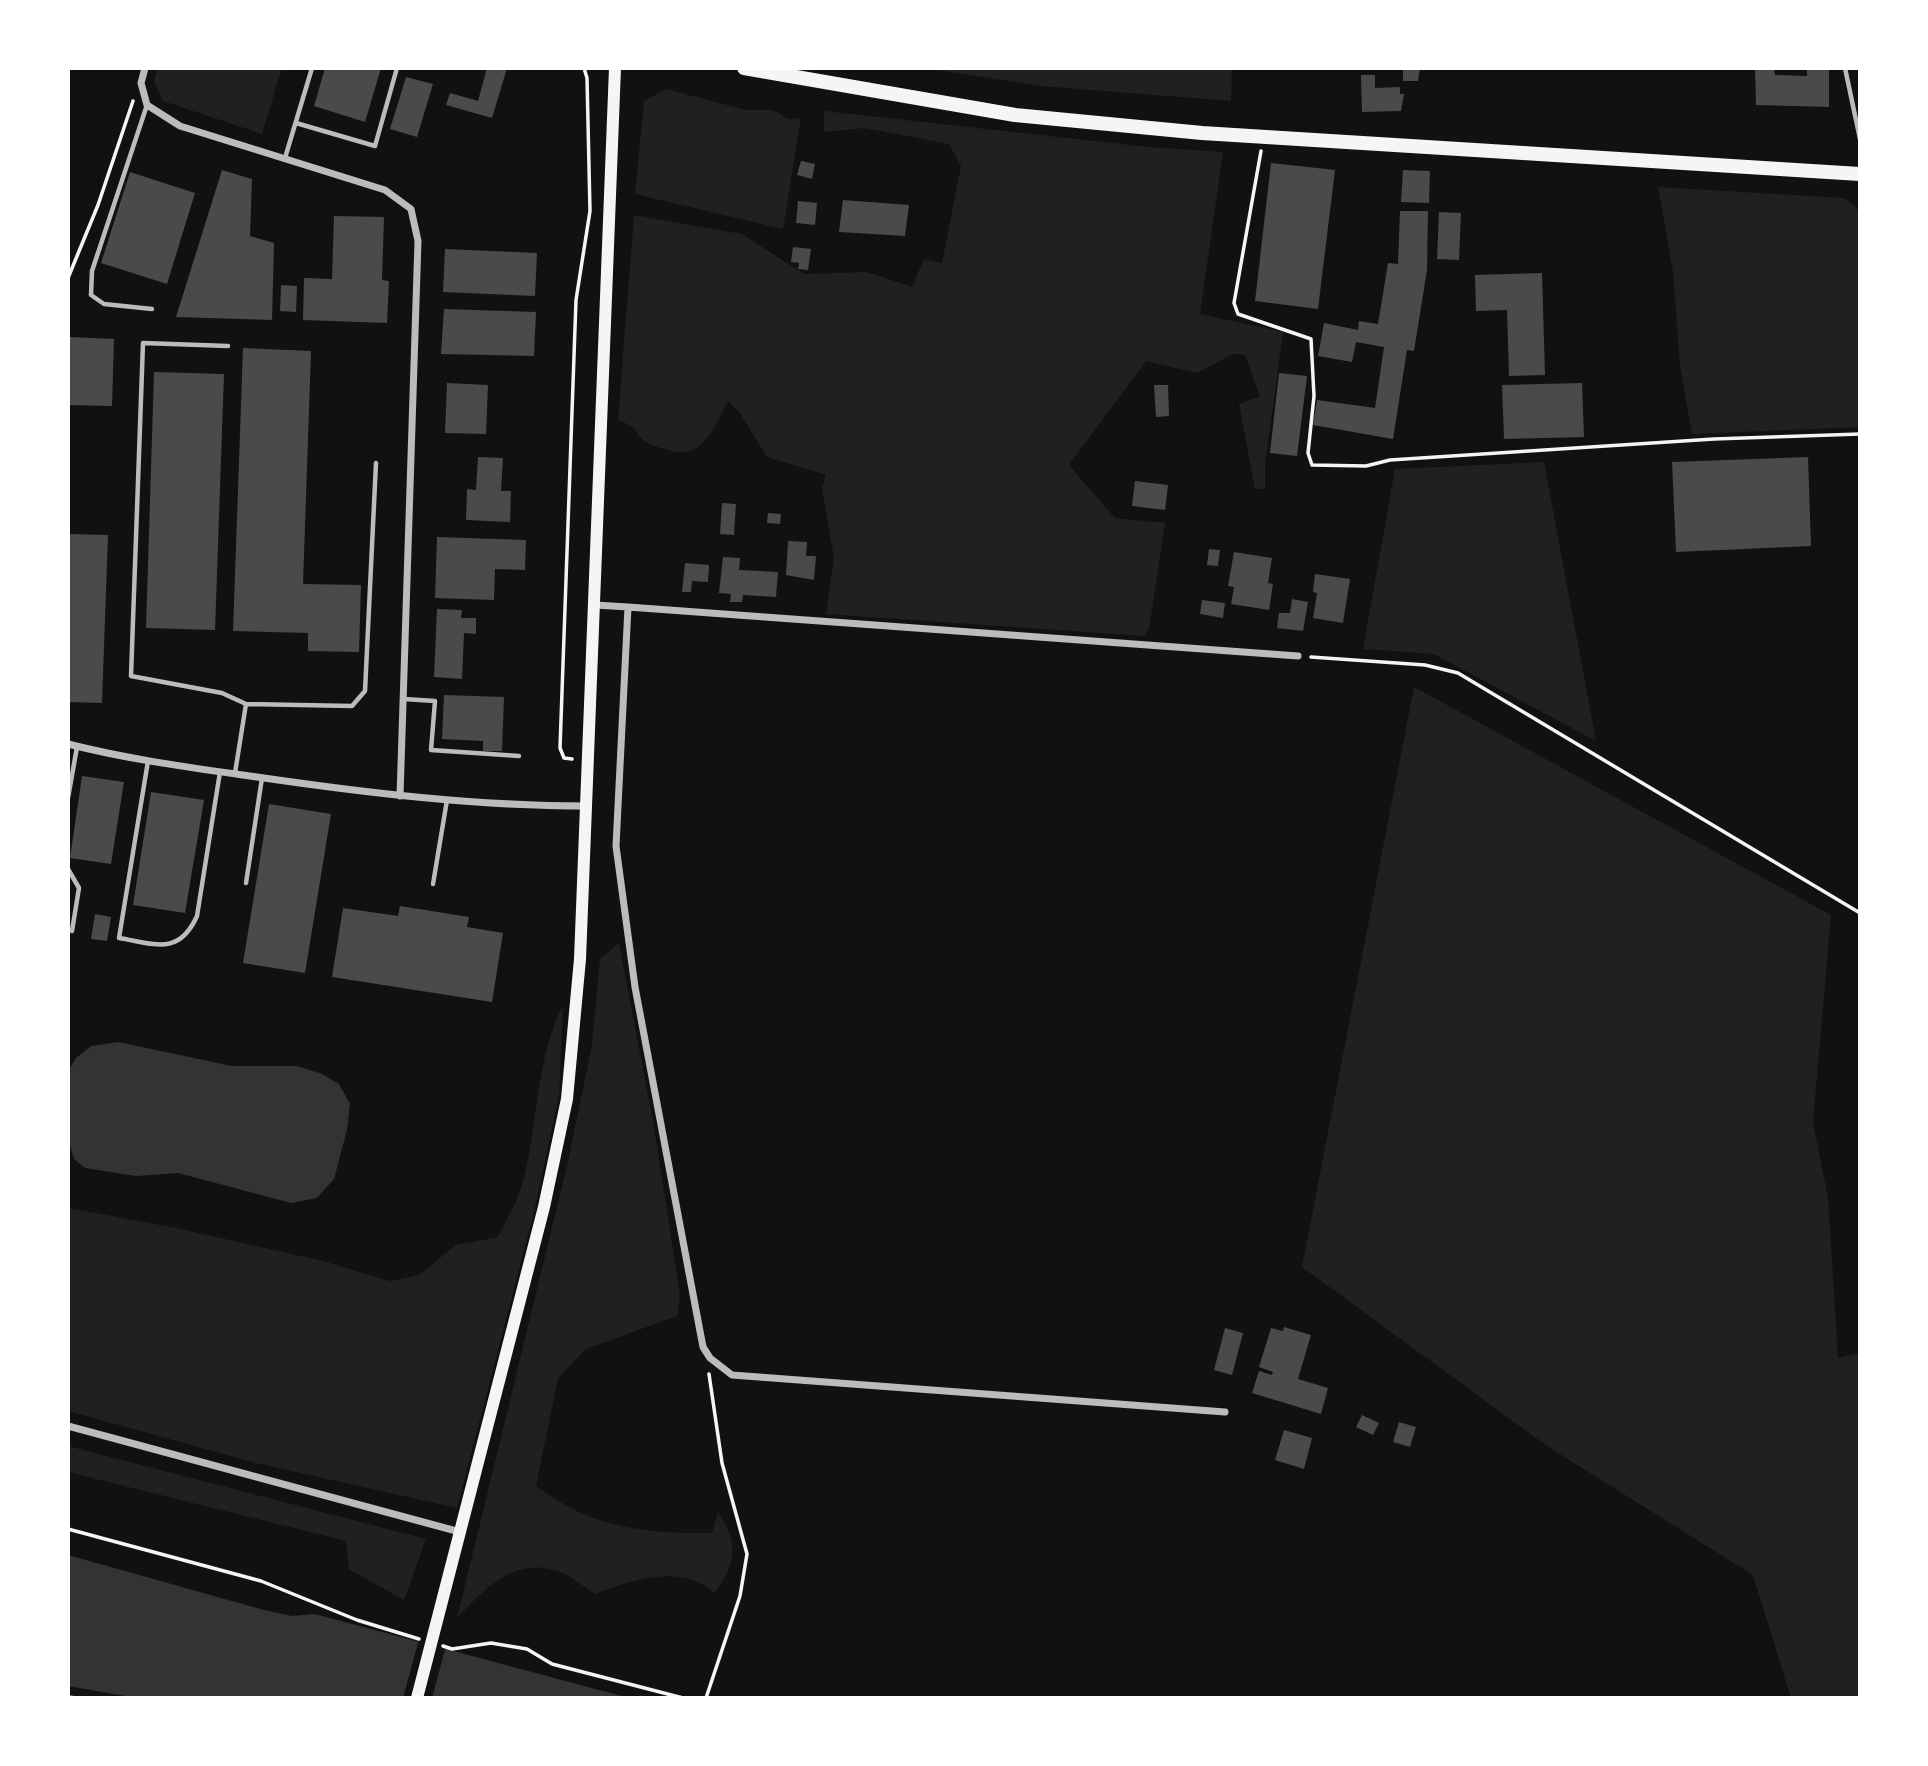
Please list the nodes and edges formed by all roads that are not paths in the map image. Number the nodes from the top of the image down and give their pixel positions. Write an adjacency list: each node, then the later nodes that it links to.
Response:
1 (145, 68): 7 (street)
2 (312, 68): 8 (lane)
3 (397, 68): 8 (lane)
4 (615, 68): 15 (main road)
5 (744, 68): 11 (main road)
6 (1845, 68): 9 (lane)
7 (147, 105): 10 (street); 12 (lane)
8 (296, 123): 10 (lane)
9 (1860, 139)
10 (285, 159): 18 (street)
11 (1860, 174)
12 (152, 309)
13 (228, 346): 19 (lane)
14 (376, 463): 19 (lane)
15 (595, 605): 16 (street); 30 (main road)
16 (628, 607): 17 (street); 35 (street)
17 (1298, 656)
18 (403, 699): 22 (lane); 27 (street)
19 (246, 704): 25 (lane)
20 (68, 744): 21 (street)
21 (77, 747): 23 (street); 28 (lane)
22 (519, 756)
23 (148, 761): 24 (street); 24 (lane)
24 (220, 772): 25 (street)
25 (234, 774): 26 (street)
26 (262, 778): 27 (street); 32 (lane)
27 (400, 796): 29 (street)
28 (68, 798)
29 (447, 800): 30 (street); 33 (lane)
30 (587, 806): 37 (main road)
31 (68, 869): 34 (lane)
32 (246, 883)
33 (433, 884)
34 (72, 931)
35 (1225, 1412)
36 (68, 1426): 37 (street)
37 (460, 1532): 38 (main road)
38 (417, 1698)

